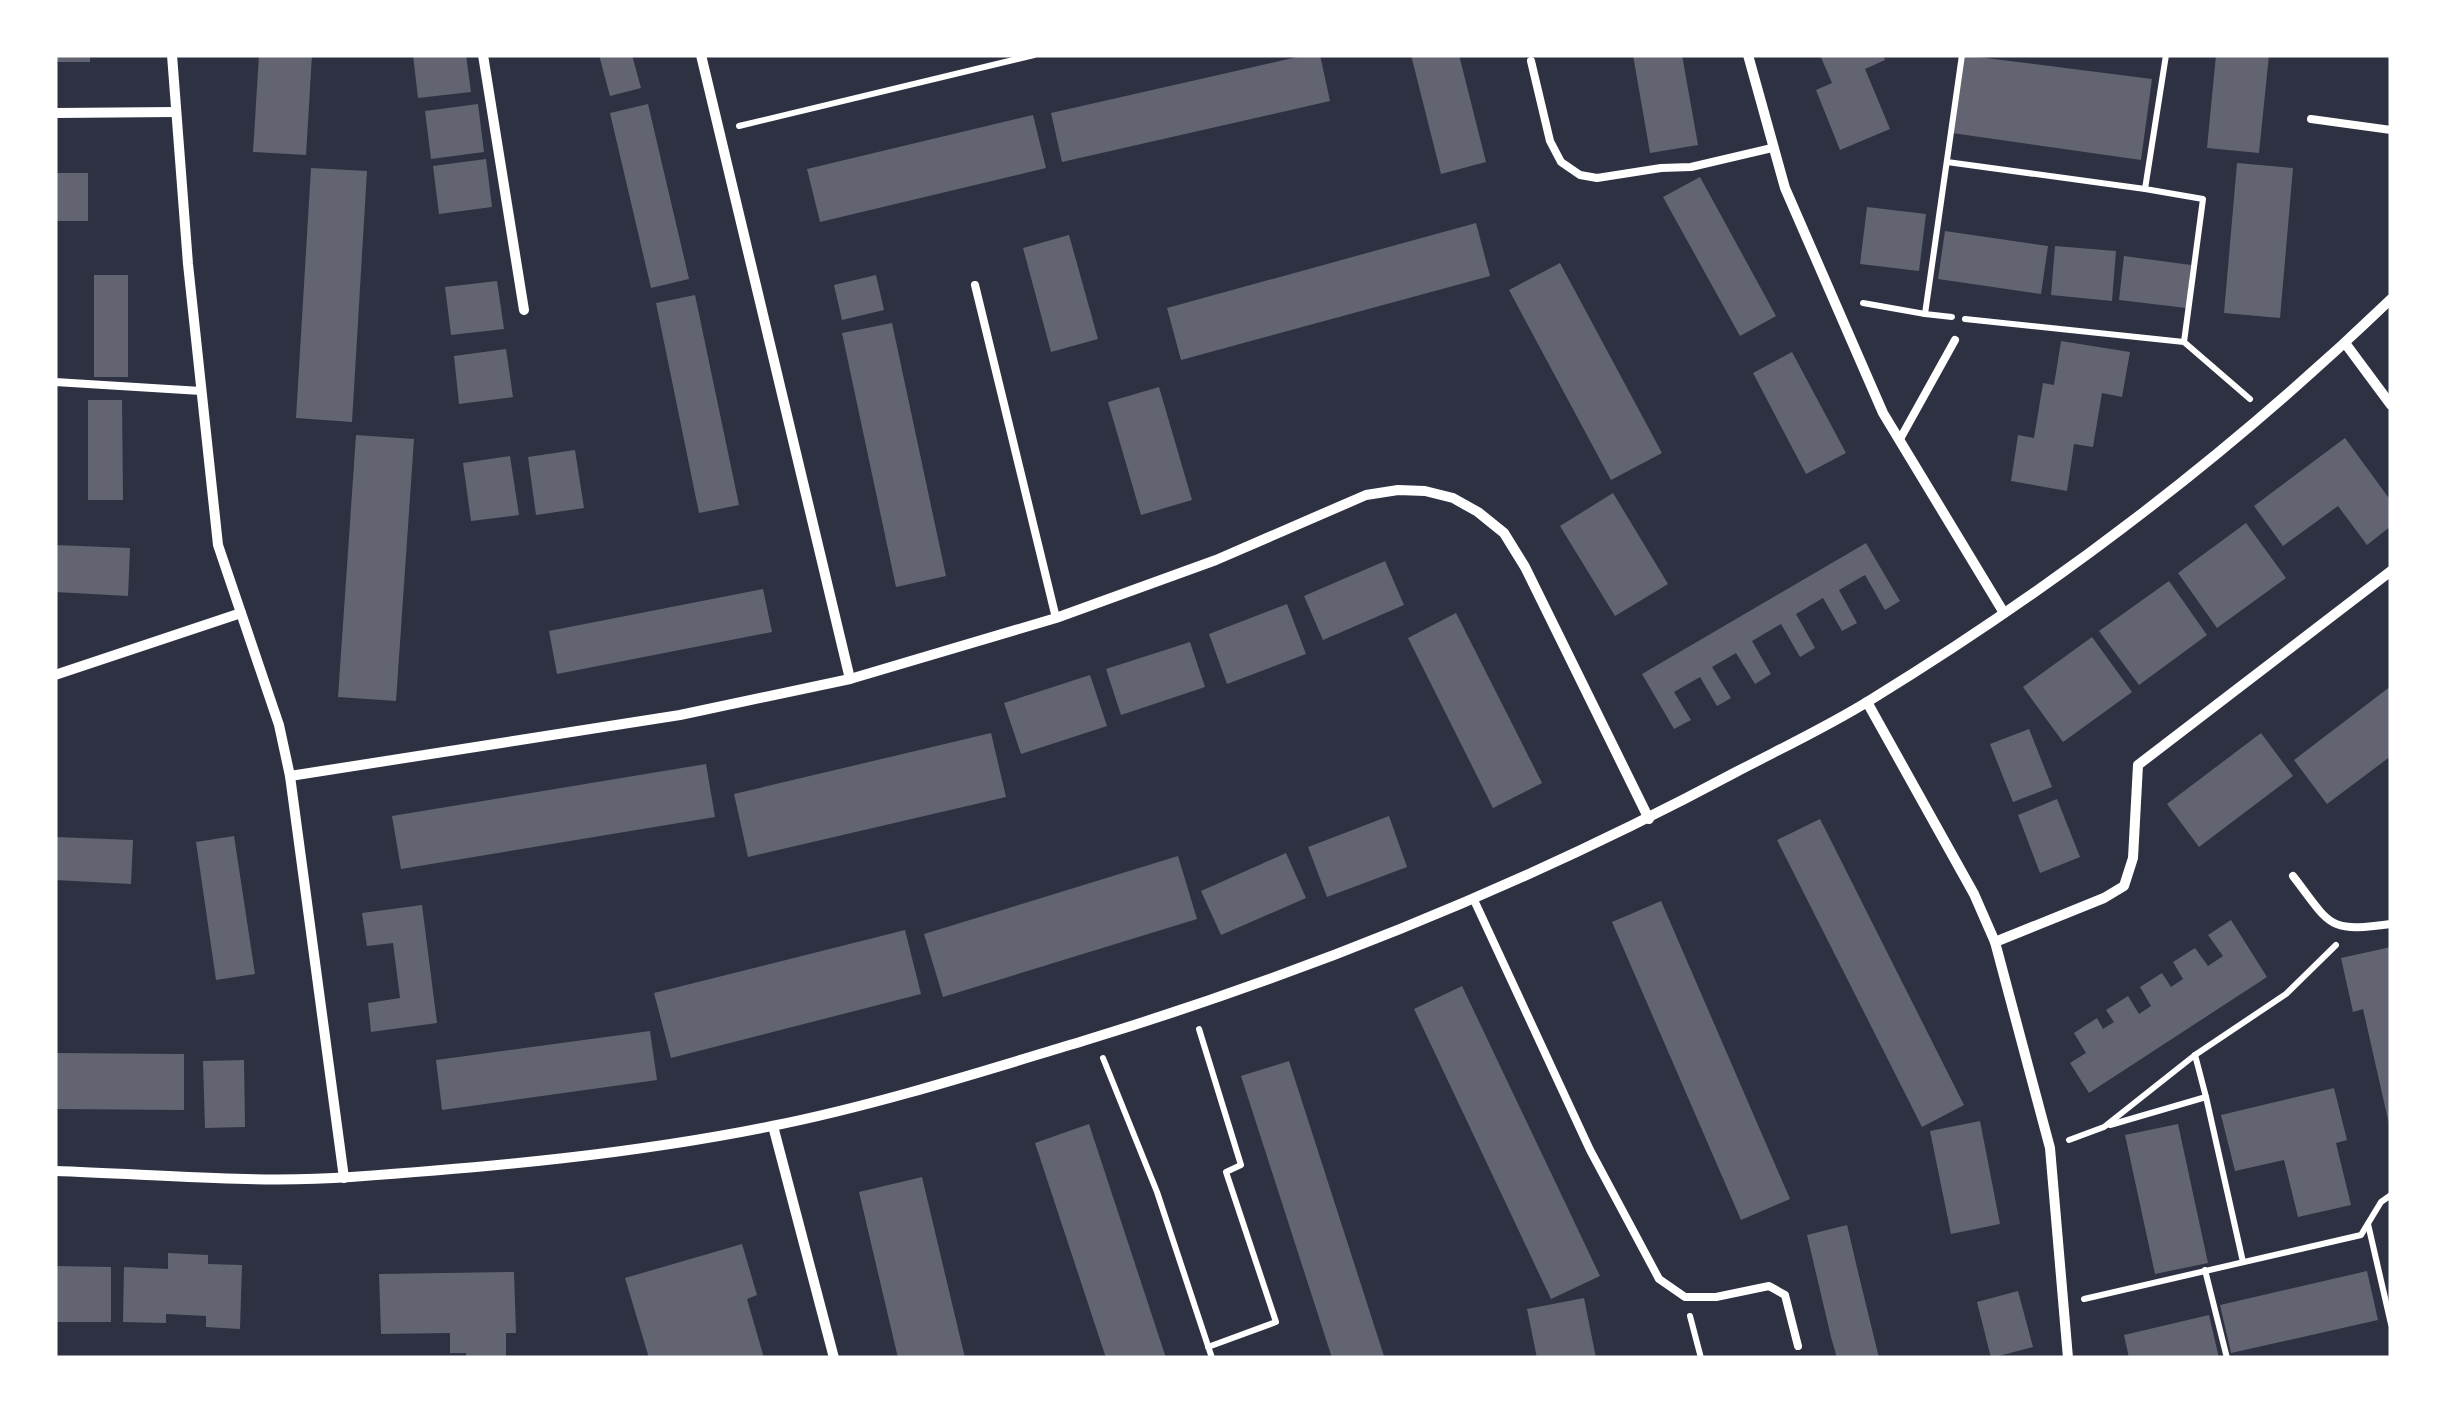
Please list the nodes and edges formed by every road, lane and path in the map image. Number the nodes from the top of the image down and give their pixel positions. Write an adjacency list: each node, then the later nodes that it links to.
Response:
1 (172, 55): 9 (street)
2 (483, 55): 20 (street)
3 (701, 55): 13 (street)
4 (1034, 55): 13 (path)
5 (1748, 55): 14 (street)
6 (1962, 55): 15 (path)
7 (2166, 55): 16 (path)
8 (1531, 60): 14 (lane)
9 (176, 112): 10 (street); 26 (street)
10 (55, 114)
11 (2311, 119): 12 (lane)
12 (2391, 130)
13 (718, 131): 35 (street)
14 (1772, 148): 18 (street)
15 (1947, 162): 16 (path); 21 (path)
16 (2145, 190): 23 (path)
17 (975, 285): 33 (lane)
18 (1833, 298): 21 (path); 29 (street)
19 (2391, 298): 24 (street)
20 (524, 310)
21 (1925, 314): 23 (path)
22 (1955, 340): 29 (lane)
23 (2184, 342): 28 (path)
24 (2345, 343): 27 (street); 28 (street)
25 (55, 382): 26 (lane)
26 (201, 392): 31 (street)
27 (2391, 405)
28 (2267, 414): 32 (street)
29 (1900, 439): 32 (street)
30 (2391, 571): 43 (street)
31 (242, 612): 34 (street); 37 (street)
32 (2004, 613): 36 (street)
33 (1056, 618): 35 (street); 38 (street)
34 (55, 675)
35 (850, 679): 37 (street)
36 (1867, 702): 38 (street); 43 (street)
37 (290, 776): 52 (street)
38 (1649, 820): 40 (street)
39 (2293, 876): 42 (lane)
40 (1474, 900): 44 (street); 57 (lane)
41 (2391, 924): 42 (lane)
42 (2352, 930): 46 (path)
43 (1995, 942): 50 (street)
44 (1193, 1008): 45 (street); 60 (path)
45 (1095, 1037): 48 (street); 60 (path)
46 (2196, 1054): 47 (path); 49 (path)
47 (2206, 1097): 49 (path); 55 (path)
48 (773, 1126): 52 (street); 62 (street)
49 (2104, 1126): 50 (path)
50 (2050, 1148): 58 (street)
51 (55, 1172): 52 (street)
52 (344, 1178)
53 (2391, 1195): 54 (path)
54 (2368, 1224): 55 (path); 59 (path)
55 (2244, 1262): 56 (path)
56 (2205, 1270): 58 (path); 66 (path)
57 (1685, 1296): 61 (lane); 64 (path)
58 (2063, 1304): 65 (street)
59 (2391, 1324)
60 (1208, 1346): 63 (path)
61 (1798, 1346)
62 (834, 1358)
63 (1212, 1358)
64 (1701, 1358)
65 (2068, 1358)
66 (2227, 1358)

